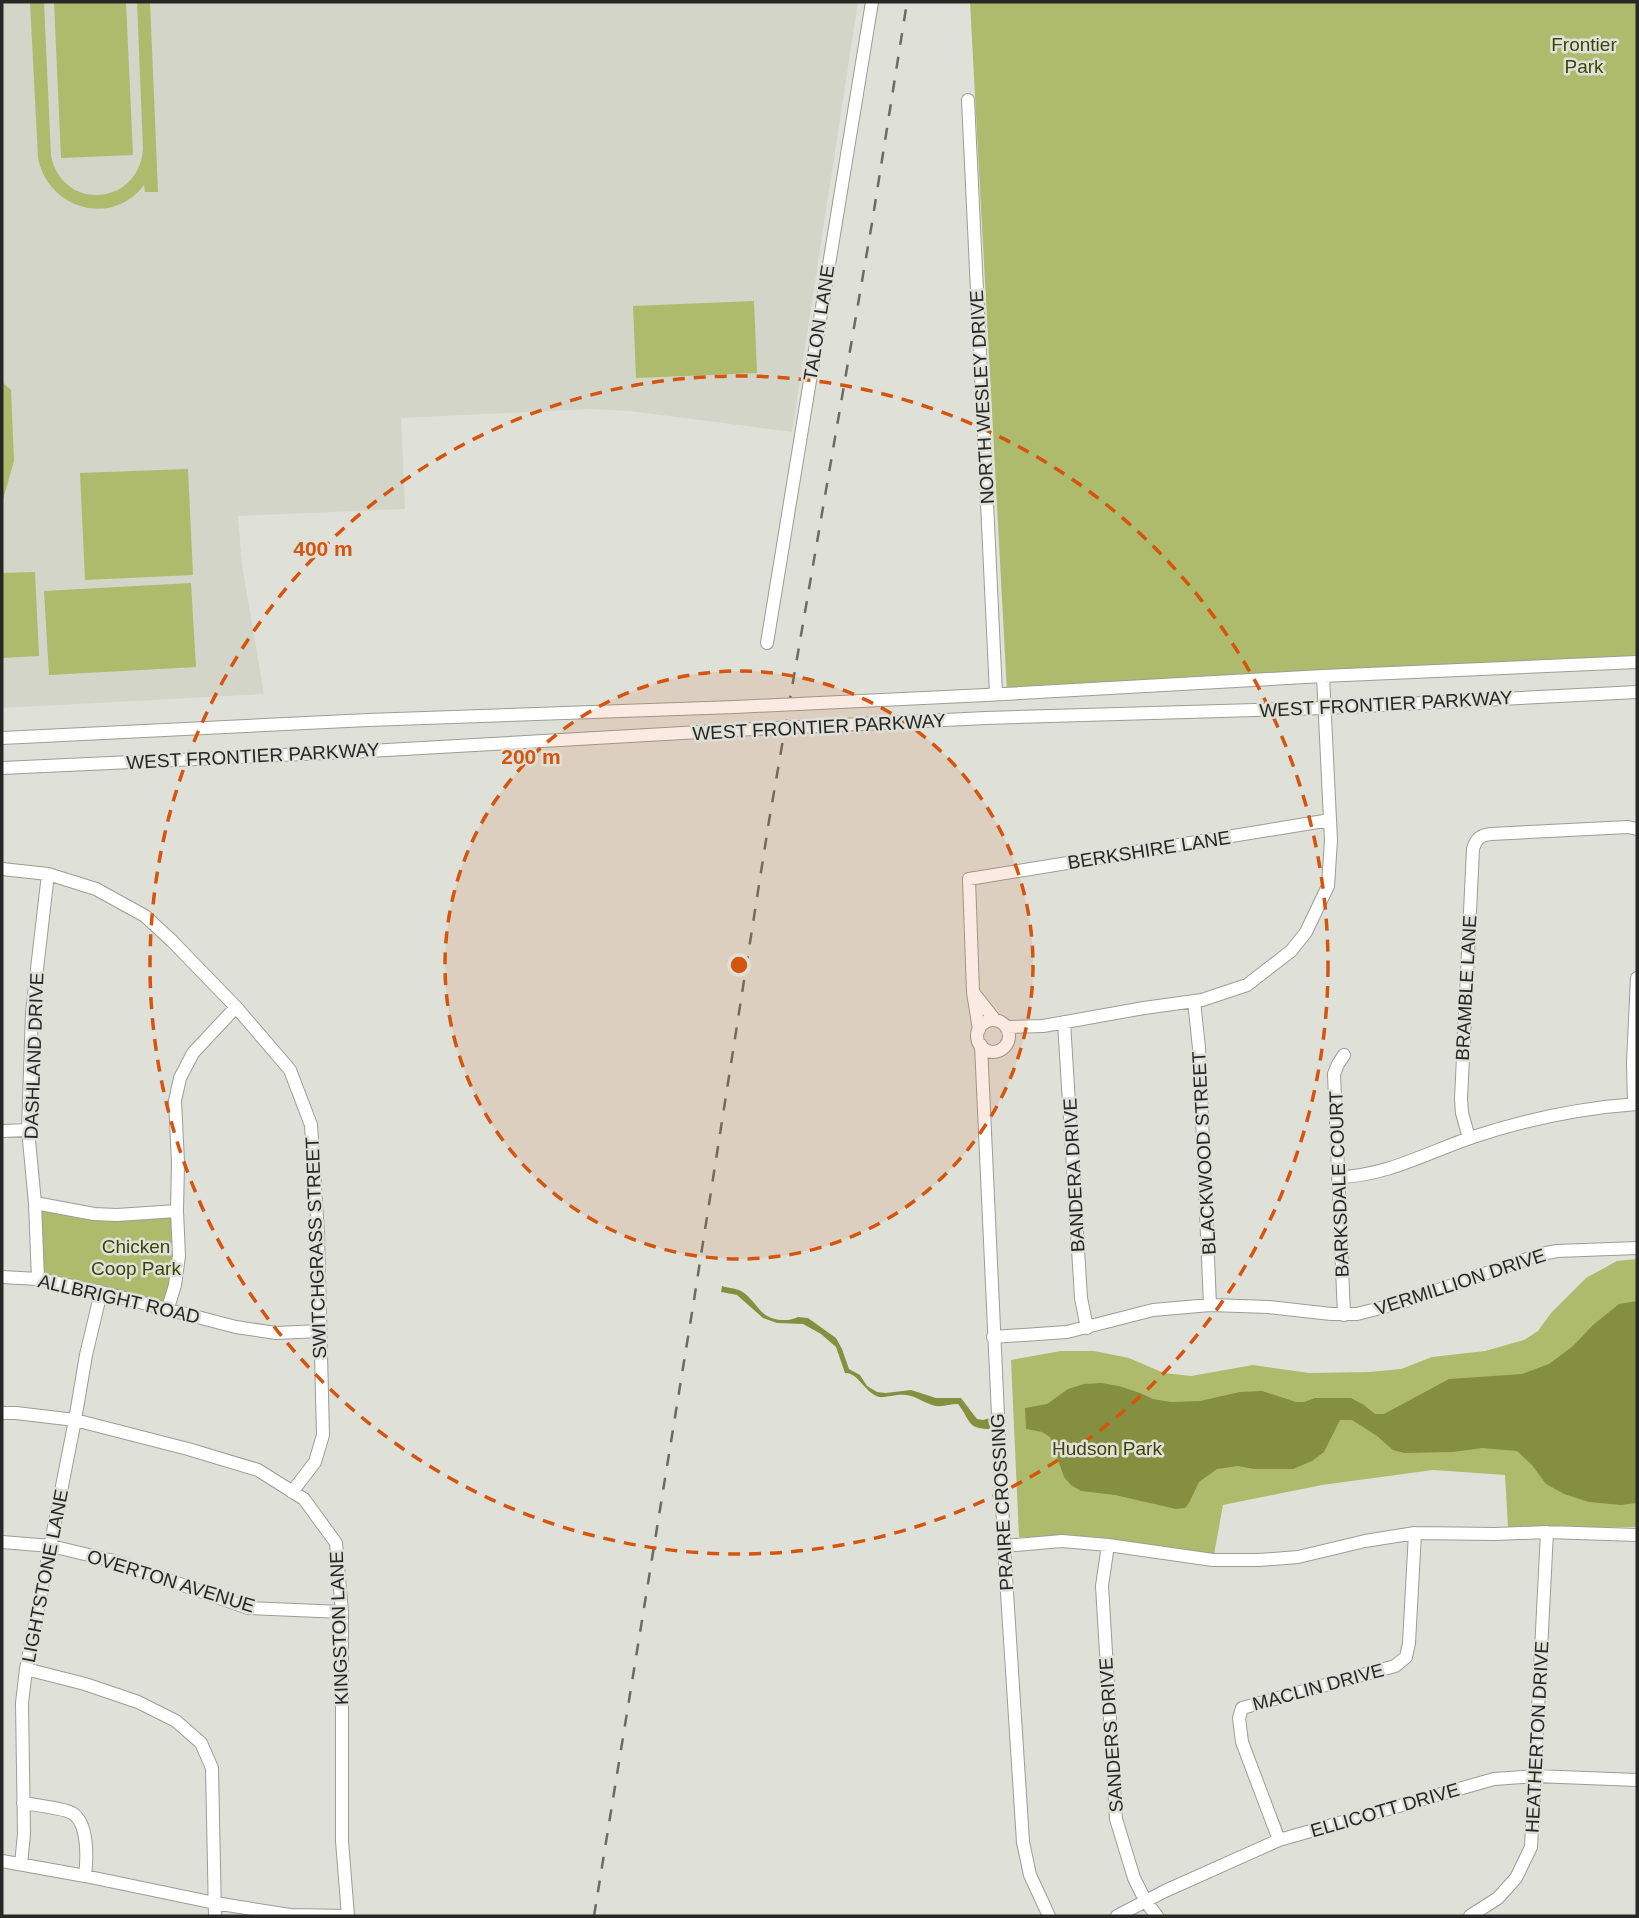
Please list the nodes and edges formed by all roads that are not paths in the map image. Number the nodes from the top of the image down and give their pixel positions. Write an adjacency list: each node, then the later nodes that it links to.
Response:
1 (872, 2): 3 (street, TALON LANE)
2 (968, 100): 7 (street, NORTH WESLEY DRIVE)
3 (767, 643)
4 (1637, 662): 5 (street, WEST FRONTIER PARKWAY)
5 (1323, 676): 7 (street, WEST FRONTIER PARKWAY); 8 (street)
6 (1637, 692): 8 (street, WEST FRONTIER PARKWAY)
7 (991, 695): 9 (street, WEST FRONTIER PARKWAY, bridge)
8 (1325, 708): 10 (street, WEST FRONTIER PARKWAY, bridge); 11 (street)
9 (2, 738)
10 (2, 768)
11 (1330, 820): 16 (street, BERKSHIRE LANE); 17 (street)
12 (1637, 830): 31 (street, BRAMBLE LANE)
13 (2, 869): 14 (street, SWITCHGRASS STREET)
14 (48, 874): 18 (street, SWITCHGRASS STREET); 29 (street, DASHLAND DRIVE)
15 (1637, 978): 28 (street)
16 (973, 992): 20 (street); 22 (street)
17 (1194, 1001): 19 (street); 39 (street, BLACKWOOD STREET)
18 (236, 1007): 34 (street); 43 (street, SWITCHGRASS STREET)
19 (1064, 1022): 21 (street); 42 (street, BANDERA DRIVE)
20 (1001, 1024): 21 (street); 22 (street); 23 (street)
21 (1043, 1026): 23 (street)
22 (979, 1030): 24 (street)
23 (1007, 1043): 25 (street)
24 (981, 1045): 25 (street); 27 (street, PRAIRE CROSSING)
25 (994, 1051): 27 (street, PRAIRE CROSSING)
26 (1343, 1055): 32 (street, BARKSDALE COURT)
27 (983, 1083): 44 (street, PRAIRE CROSSING)
28 (1636, 1104): 31 (street)
29 (28, 1130): 30 (street); 33 (street, DASHLAND DRIVE)
30 (2, 1131)
31 (1469, 1138): 32 (street)
32 (1338, 1177): 41 (street, BARKSDALE COURT)
33 (35, 1203): 34 (street); 37 (street, DASHLAND DRIVE)
34 (177, 1212): 40 (street)
35 (1637, 1248): 41 (street, VERMILLION DRIVE)
36 (2, 1277): 37 (street, ALLBRIGHT ROAD)
37 (38, 1279): 38 (street, ALLBRIGHT ROAD)
38 (101, 1292): 40 (street, ALLBRIGHT ROAD); 46 (street, LIGHTSTONE LANE)
39 (1210, 1305): 41 (street, VERMILLION DRIVE); 42 (street, VERMILLION DRIVE)
40 (168, 1308): 43 (street, ALLBRIGHT ROAD)
41 (1344, 1315)
42 (1087, 1328): 44 (street, VERMILLION DRIVE)
43 (320, 1331): 47 (street, SWITCHGRASS STREET)
44 (993, 1337): 54 (street, PRAIRE CROSSING)
45 (2, 1413): 46 (street, KINGSTON LANE)
46 (75, 1420): 47 (street, KINGSTON LANE); 53 (street, LIGHTSTONE LANE)
47 (292, 1492): 55 (street, KINGSTON LANE)
48 (1547, 1532): 49 (street); 50 (street); 57 (street, HEATHERTON DRIVE)
49 (1415, 1533): 52 (street); 60 (street, MACLIN DRIVE)
50 (1637, 1535)
51 (2, 1542): 53 (street, OVERTON AVENUE)
52 (1108, 1545): 54 (street); 64 (street, SANDERS DRIVE)
53 (51, 1546): 55 (street, OVERTON AVENUE); 56 (street, LIGHTSTONE LANE)
54 (1004, 1546): 67 (street, PRAIRE CROSSING)
55 (342, 1612): 66 (street, KINGSTON LANE)
56 (26, 1669): 59 (street, LIGHTSTONE LANE); 65 (street)
57 (1535, 1776): 58 (street, ELLICOTT DRIVE); 60 (street, ELLICOTT DRIVE); 71 (street, HEATHERTON DRIVE)
58 (1637, 1780)
59 (23, 1803): 62 (street, LIGHTSTONE LANE); 63 (street)
60 (1279, 1840): 64 (street, ELLICOTT DRIVE)
61 (2, 1861): 62 (street)
62 (21, 1864): 63 (street)
63 (85, 1876): 65 (street)
64 (1146, 1902): 68 (street, ELLICOTT DRIVE); 69 (street); 70 (street, SANDERS DRIVE)
65 (215, 1910): 66 (street)
66 (348, 1916)
67 (1049, 1916)
68 (1117, 1916)
69 (1137, 1916)
70 (1157, 1916)
71 (1470, 1916)

